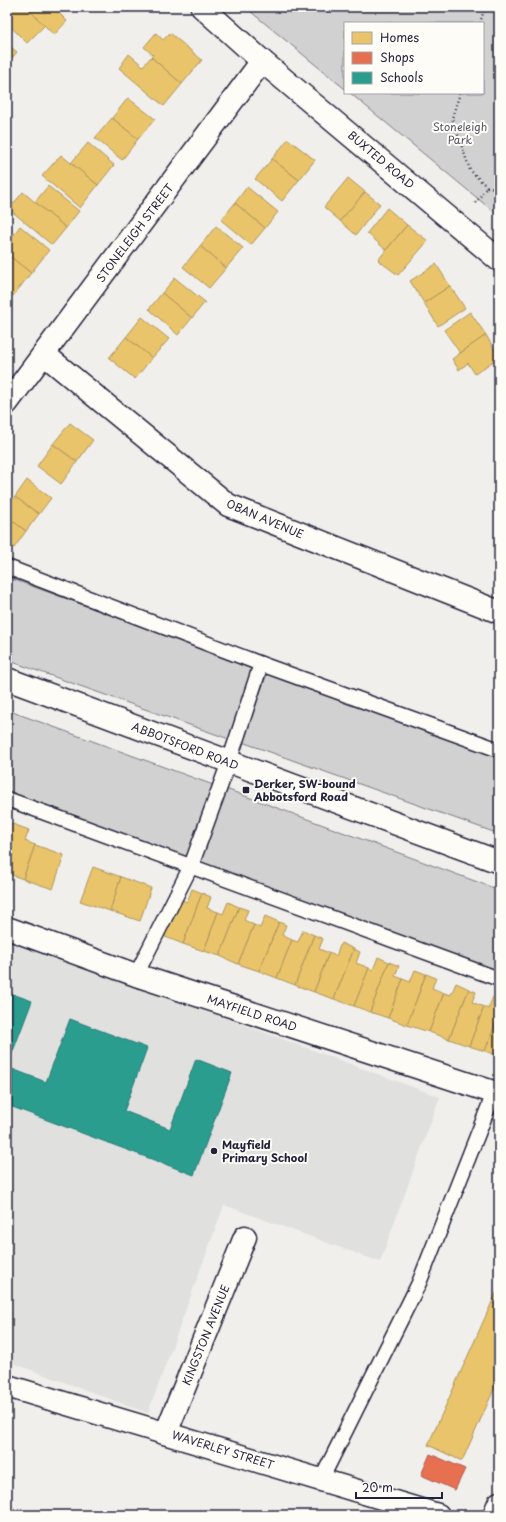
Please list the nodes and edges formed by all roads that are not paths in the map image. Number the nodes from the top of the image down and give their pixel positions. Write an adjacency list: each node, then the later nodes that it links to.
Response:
1 (202, 7): 2 (street, BUXTED ROAD)
2 (262, 61): 3 (street, BUXTED ROAD); 4 (street, STONELEIGH STREET)
3 (499, 260)
4 (45, 355): 5 (street, STONELEIGH STREET); 7 (street, OBAN AVENUE)
5 (7, 403)
6 (7, 568): 8 (lane)
7 (499, 612)
8 (261, 664): 10 (lane); 11 (lane)
9 (7, 679): 11 (street, ABBOTSFORD ROAD)
10 (499, 750)
11 (229, 762): 13 (street, ABBOTSFORD ROAD); 14 (lane)
12 (7, 799): 14 (lane)
13 (499, 862)
14 (191, 866): 16 (lane); 17 (lane)
15 (7, 928): 16 (street, MAYFIELD ROAD)
16 (136, 975): 18 (street, MAYFIELD ROAD)
17 (499, 979)
18 (497, 1093): 22 (lane)
19 (245, 1237): 21 (street, KINGSTON AVENUE)
20 (7, 1386): 21 (street, WAVERLEY STREET)
21 (166, 1433): 22 (street, WAVERLEY STREET)
22 (321, 1480): 24 (street, WAVERLEY STREET)
23 (499, 1503): 25 (street)
24 (438, 1515)
25 (494, 1515)

